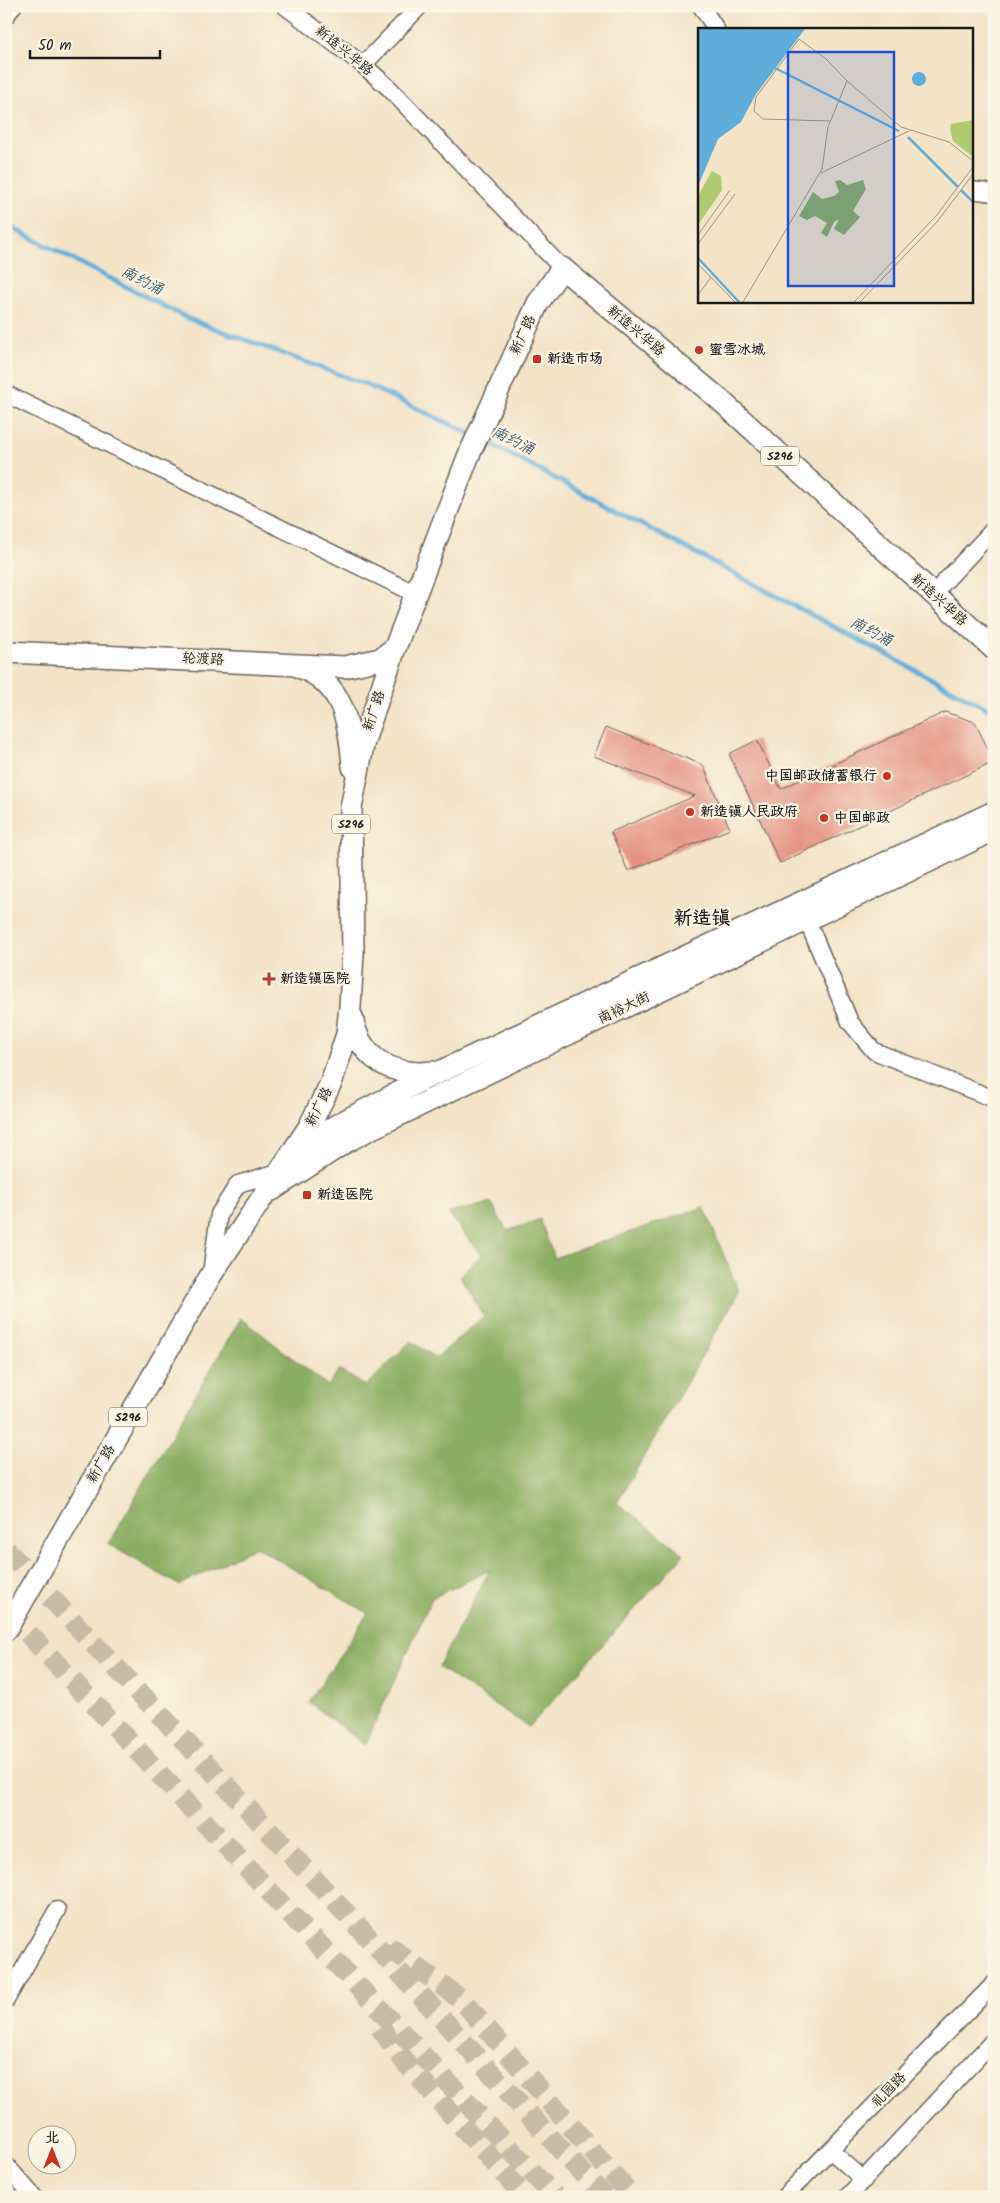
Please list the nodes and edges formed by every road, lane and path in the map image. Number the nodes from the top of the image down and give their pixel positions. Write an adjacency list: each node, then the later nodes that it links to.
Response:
1 (13, 6): 5 (street)
2 (285, 6): 7 (street, 新造兴华路)
3 (420, 6): 7 (street)
4 (701, 6): 6 (street)
5 (6, 16)
6 (715, 28)
7 (363, 65): 10 (street, 新造兴华路)
8 (972, 190): 9 (street)
9 (994, 193)
10 (562, 268): 13 (main road, 新广路 / S296); 14 (main road, 新造兴华路 / S296)
11 (6, 394): 13 (street)
12 (994, 529): 14 (street)
13 (416, 594): 15 (main road, 新广路 / S296)
14 (932, 594): 16 (main road, 新造兴华路 / S296)
15 (395, 648): 18 (main road, 轮渡路); 19 (main road, 新广路 / S296)
16 (994, 649)
17 (6, 652): 18 (main road, 轮渡路)
18 (284, 663): 19 (main road)
19 (354, 784): 23 (main road, 新广路 / S296)
20 (994, 812): 24 (main road, 南裕大街)
21 (994, 830): 22 (main road, 南裕大街)
22 (807, 920): 25 (street); 27 (main road, 南裕大街)
23 (350, 1007): 24 (main road); 26 (main road, 新广路 / S296)
24 (440, 1072): 26 (main road, 南裕大街)
25 (994, 1099)
26 (278, 1172): 27 (main road, S296); 28 (street)
27 (261, 1196): 28 (main road, 新广路 / S296)
28 (211, 1275): 29 (main road, 新广路 / S296)
29 (6, 1630)
30 (57, 1910): 32 (street)
31 (994, 1984): 34 (street, 礼园路)
32 (6, 2000)
33 (994, 2040): 36 (street)
34 (830, 2150): 36 (street); 38 (street, 礼园路)
35 (6, 2165): 37 (street)
36 (864, 2180): 39 (street)
37 (34, 2197)
38 (784, 2197)
39 (847, 2197)

